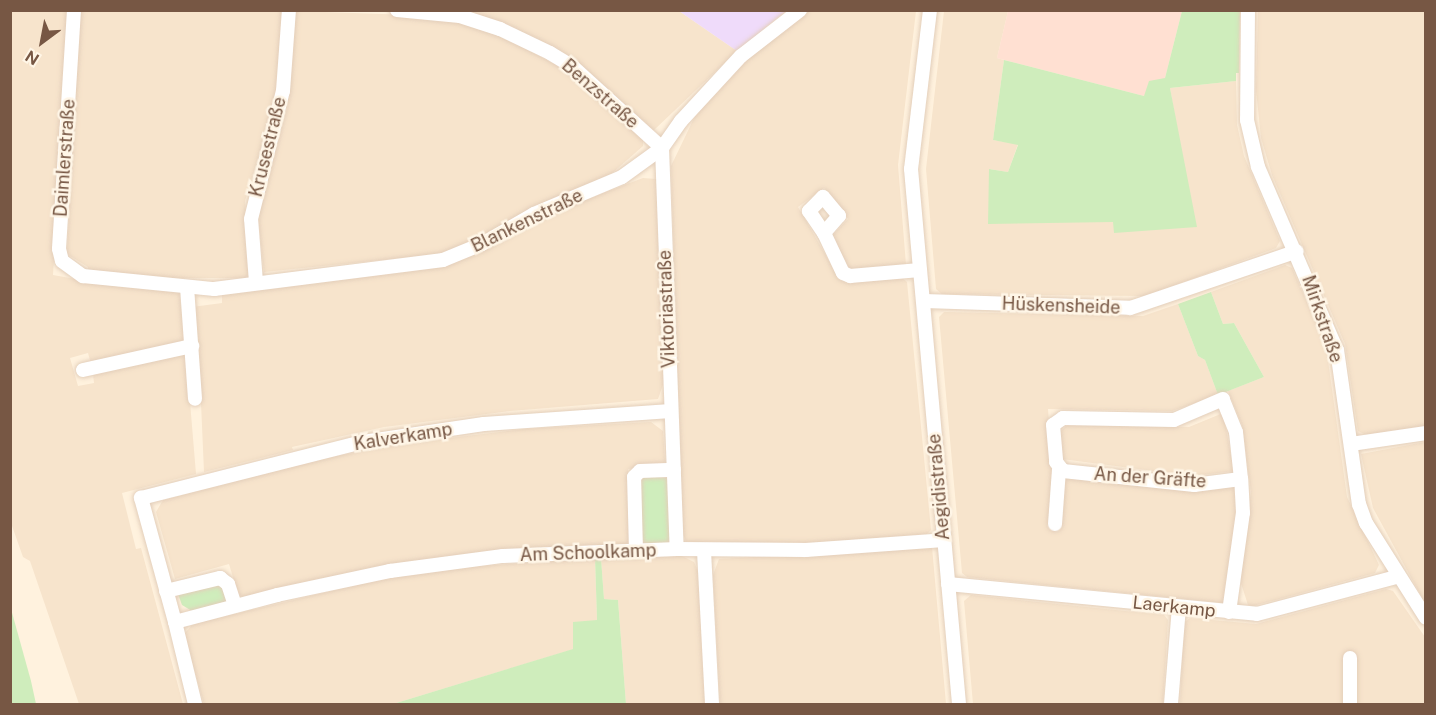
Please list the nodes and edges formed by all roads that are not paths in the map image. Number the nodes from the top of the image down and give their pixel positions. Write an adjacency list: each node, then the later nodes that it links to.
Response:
1 (74, 10): 10 (street, Daimlerstraße)
2 (289, 10): 12 (street, Krusestraße)
3 (397, 10): 7 (street, Benzstraße)
4 (800, 10): 7 (street, Blankenstraße)
5 (930, 10): 11 (street, Aegidistraße)
6 (1248, 10): 9 (street, Mirkstraße)
7 (662, 148): 12 (street, Blankenstraße); 18 (street, Viktoriastraße)
8 (824, 233): 11 (street)
9 (1297, 251): 14 (street, Hüskensheide); 20 (street, Mirkstraße)
10 (67, 268): 13 (street, Blankenstraße)
11 (920, 270): 14 (street, Aegidistraße)
12 (256, 282): 13 (street, Blankenstraße)
13 (187, 287): 15 (street)
14 (924, 301): 25 (street, Aegidistraße)
15 (192, 346): 16 (street); 17 (street)
16 (83, 370)
17 (195, 399)
18 (671, 411): 22 (street, Viktoriastraße); 31 (street, Kalverkamp)
19 (1425, 433): 20 (street)
20 (1351, 444): 29 (street, Mirkstraße)
21 (1059, 469): 23 (street, An der Gräfte); 23 (street); 24 (street)
22 (674, 470): 26 (street, Viktoriastraße); 27 (street)
23 (1241, 479): 34 (street)
24 (1055, 524)
25 (944, 540): 28 (street, Am Schoolkamp); 30 (street, Aegidistraße)
26 (677, 549): 27 (street, Am Schoolkamp); 28 (street, Am Schoolkamp)
27 (636, 550): 32 (street, Am Schoolkamp)
28 (704, 551): 39 (street)
29 (1396, 577): 34 (street, Laerkamp); 35 (street, Mirkstraße)
30 (948, 584): 33 (street, Laerkamp); 40 (street, Aegidistraße)
31 (166, 591): 32 (street); 36 (street)
32 (235, 605): 36 (street, Am Schoolkamp)
33 (1179, 607): 34 (street, Laerkamp); 41 (street)
34 (1229, 612)
35 (1425, 618)
36 (175, 622): 38 (street)
37 (1350, 658): 42 (street)
38 (195, 705)
39 (712, 705)
40 (959, 705)
41 (1171, 705)
42 (1350, 705)

